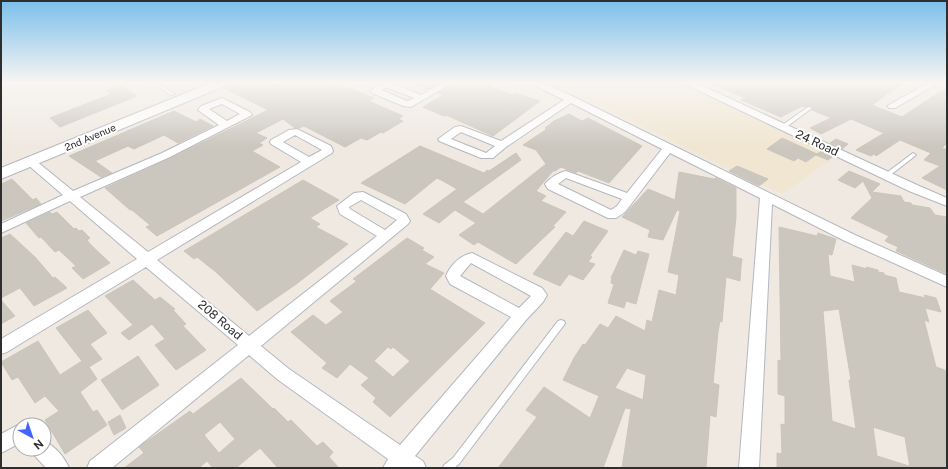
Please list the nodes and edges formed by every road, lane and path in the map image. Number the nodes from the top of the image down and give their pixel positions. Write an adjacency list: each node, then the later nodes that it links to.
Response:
1 (148, 104): 14 (street, 2nd Avenue)
2 (170, 104): 15 (street, 2nd Avenue)
3 (564, 104): 11 (street)
4 (581, 104): 12 (street)
5 (734, 104): 10 (street, 24 Road)
6 (896, 104): 7 (street)
7 (892, 106)
8 (810, 108): 10 (lane)
9 (226, 125): 19 (street)
10 (783, 127): 18 (street, 24 Road)
11 (502, 145)
12 (668, 148): 20 (street); 21 (street)
13 (913, 155): 18 (lane)
14 (1, 162)
15 (31, 162): 17 (street, 2nd Avenue); 19 (street, 208 Road)
16 (309, 162): 25 (street)
17 (1, 174)
18 (887, 176): 22 (street, 24 Road)
19 (71, 196): 23 (street); 25 (street, 208 Road)
20 (766, 197): 26 (street); 38 (street)
21 (629, 198): 21 (street)
22 (947, 202)
23 (1, 229)
24 (386, 236): 29 (street)
25 (147, 259): 29 (street, 208 Road); 30 (street)
26 (947, 282)
27 (521, 316): 27 (street); 34 (street)
28 (561, 323): 37 (lane)
29 (249, 346): 34 (street, 208 Road); 36 (street)
30 (1, 347)
31 (12, 438): 32 (street)
32 (1, 444)
33 (49, 457): 35 (street)
34 (404, 464)
35 (59, 468)
36 (97, 468)
37 (447, 468)
38 (749, 468)

